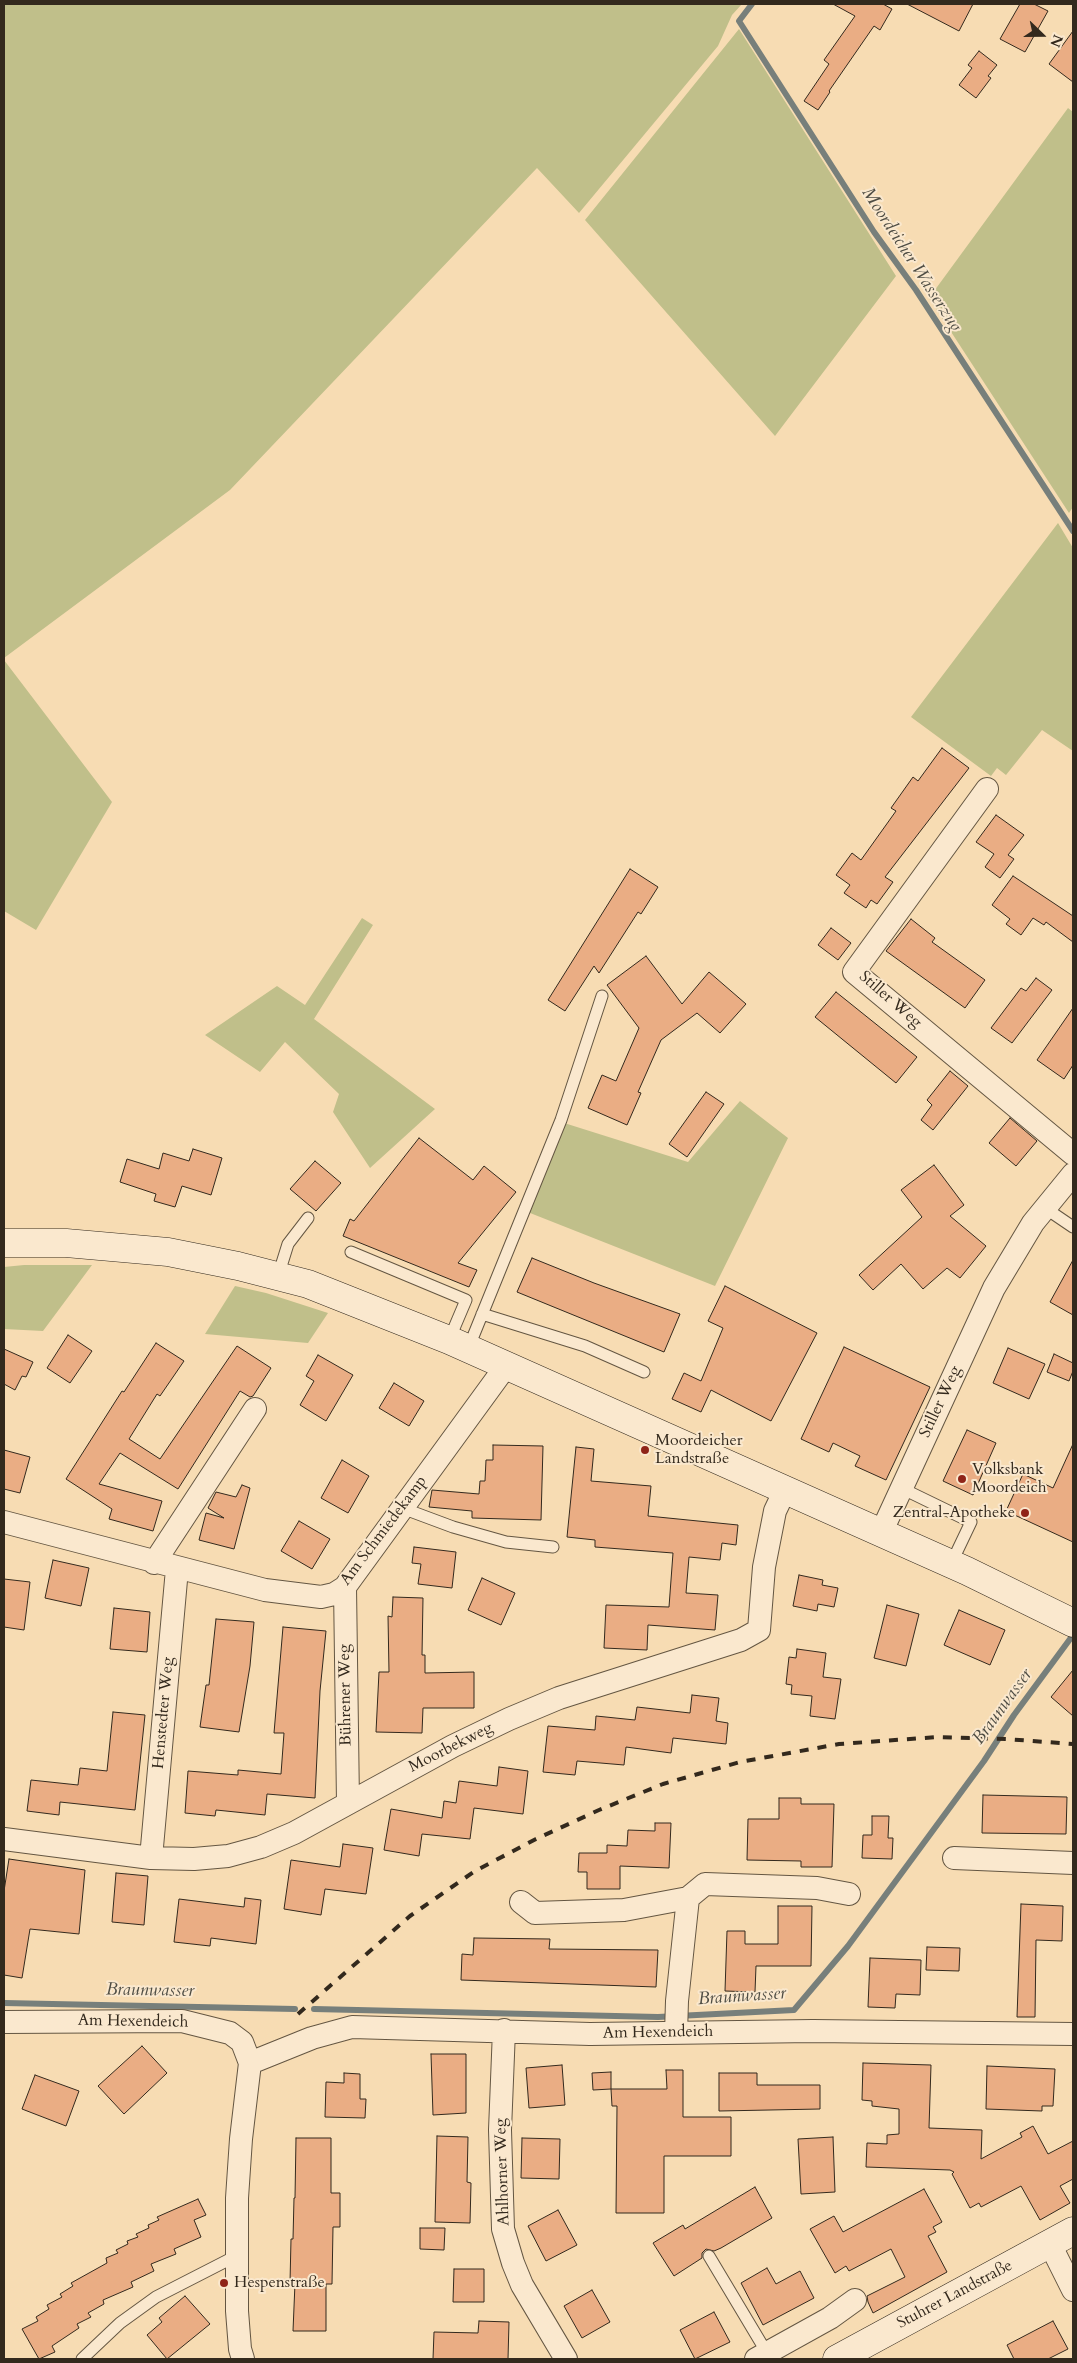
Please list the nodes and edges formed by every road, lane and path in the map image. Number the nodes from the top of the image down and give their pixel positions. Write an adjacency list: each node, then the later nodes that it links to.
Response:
1 (987, 789): 3 (street, Stiller Weg)
2 (602, 996): 11 (lane)
3 (1073, 1154)
4 (1073, 1174): 5 (street, Stiller Weg)
5 (1045, 1208): 7 (lane); 16 (street, Stiller Weg)
6 (308, 1218): 10 (lane)
7 (1073, 1227)
8 (4, 1243): 10 (main road)
9 (351, 1252): 12 (lane)
10 (278, 1276): 12 (main road)
11 (482, 1314): 12 (lane); 14 (lane)
12 (458, 1345): 13 (main road)
13 (506, 1366): 17 (main road); 18 (street, Am Schmiedekamp)
14 (644, 1372)
15 (255, 1409): 22 (street)
16 (901, 1488): 20 (street, Stiller Weg); 23 (lane)
17 (786, 1490): 20 (main road); 27 (street, Moorbekweg)
18 (402, 1508): 21 (lane); 25 (street, Am Schmiedekamp)
19 (4, 1522): 22 (street, Am Schmiedekamp)
20 (881, 1533): 23 (main road)
21 (553, 1548)
22 (154, 1563): 24 (street, Am Schmiedekamp)
23 (951, 1564): 26 (main road)
24 (177, 1569): 25 (street, Am Schmiedekamp); 29 (street, Henstedter Weg)
25 (345, 1587): 27 (street, Bührener Weg)
26 (1070, 1621)
27 (348, 1803): 29 (street, Moorbekweg)
28 (4, 1838): 29 (street, Moorbekweg)
29 (151, 1858)
30 (954, 1858): 31 (street)
31 (1073, 1863)
32 (849, 1894): 33 (street)
33 (688, 1898): 34 (street); 37 (street)
34 (521, 1902)
35 (4, 2022): 39 (street, Am Hexendeich)
36 (504, 2030): 37 (street, Am Hexendeich); 39 (street, Am Hexendeich); 49 (street, Ahlhorner Weg)
37 (676, 2033): 38 (street, Am Hexendeich)
38 (1073, 2034)
39 (249, 2060): 42 (street)
40 (1073, 2231): 41 (main road, Stuhrer Landstraße)
41 (1050, 2244): 44 (street); 50 (main road, Stuhrer Landstraße)
42 (238, 2255): 47 (lane); 48 (street)
43 (709, 2256): 46 (lane)
44 (1073, 2290)
45 (855, 2300): 46 (street)
46 (762, 2356)
47 (82, 2359)
48 (243, 2359)
49 (566, 2359)
50 (837, 2359)

